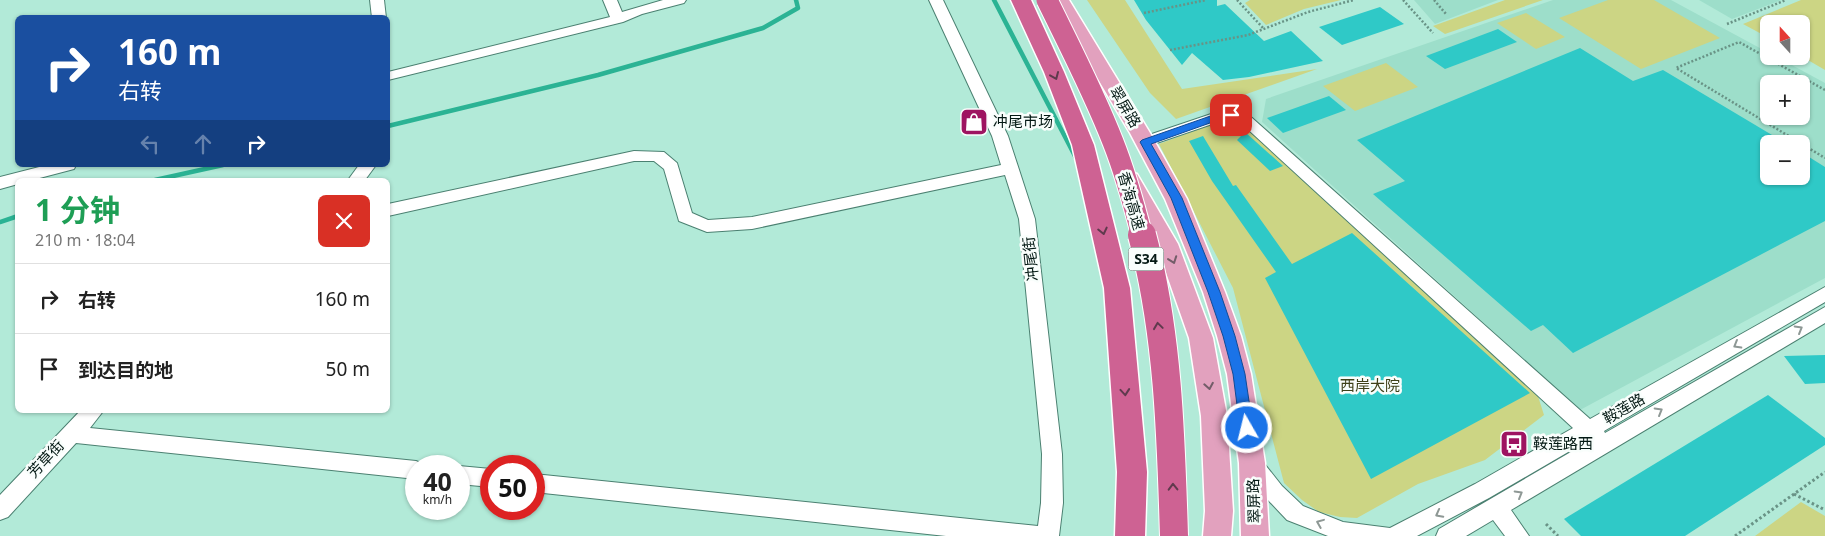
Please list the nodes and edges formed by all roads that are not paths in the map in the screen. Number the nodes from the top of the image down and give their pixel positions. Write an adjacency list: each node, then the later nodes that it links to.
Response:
1 (377, 0): 9 (street)
2 (610, 0): 10 (street)
3 (679, 0): 10 (street)
4 (936, 0): 15 (street, 冲尾街)
5 (1021, 0): 36 (highway, S34, one-way to 36)
6 (1036, 0): 24 (main road, 翠屏路, one-way to 24)
7 (1047, 0): 37 (highway, 香海高速 / S34, one-way to 7, bridge)
8 (1060, 0): 12 (main road, 翠屏路)
9 (379, 15)
10 (618, 20): 11 (street)
11 (390, 76)
12 (1145, 142): 23 (main road, 翠屏路); 26 (street)
13 (60, 167): 17 (street)
14 (366, 167): 18 (street)
15 (1011, 168): 20 (street); 35 (street, 冲尾街)
16 (15, 178): 19 (street)
17 (16, 178)
18 (358, 178)
19 (0, 182)
20 (390, 210)
21 (1825, 294): 26 (street, 鞍莲路, one-way to 26)
22 (1825, 314): 28 (street, 鞍莲路, one-way to 22)
23 (1229, 336): 24 (main road); 29 (main road, 翠屏路)
24 (1201, 338): 38 (main road, 翠屏路, one-way to 38)
25 (91, 413): 27 (street, 芳草街)
26 (1589, 430): 28 (street); 41 (street, 鞍莲路, one-way to 41)
27 (70, 434): 30 (street); 33 (street, 芳草街)
28 (1604, 444): 32 (street, 鞍莲路, one-way to 28)
29 (1252, 463): 39 (main road, 翠屏路); 40 (street, one-way to 29)
30 (405, 469)
31 (545, 484): 34 (street)
32 (1496, 507): 42 (street, 鞍莲路); 43 (street)
33 (0, 510)
34 (1040, 536)
35 (1048, 536)
36 (1130, 536)
37 (1174, 536)
38 (1217, 536)
39 (1255, 536)
40 (1384, 536)
41 (1396, 536)
42 (1447, 536)
43 (1518, 536)

